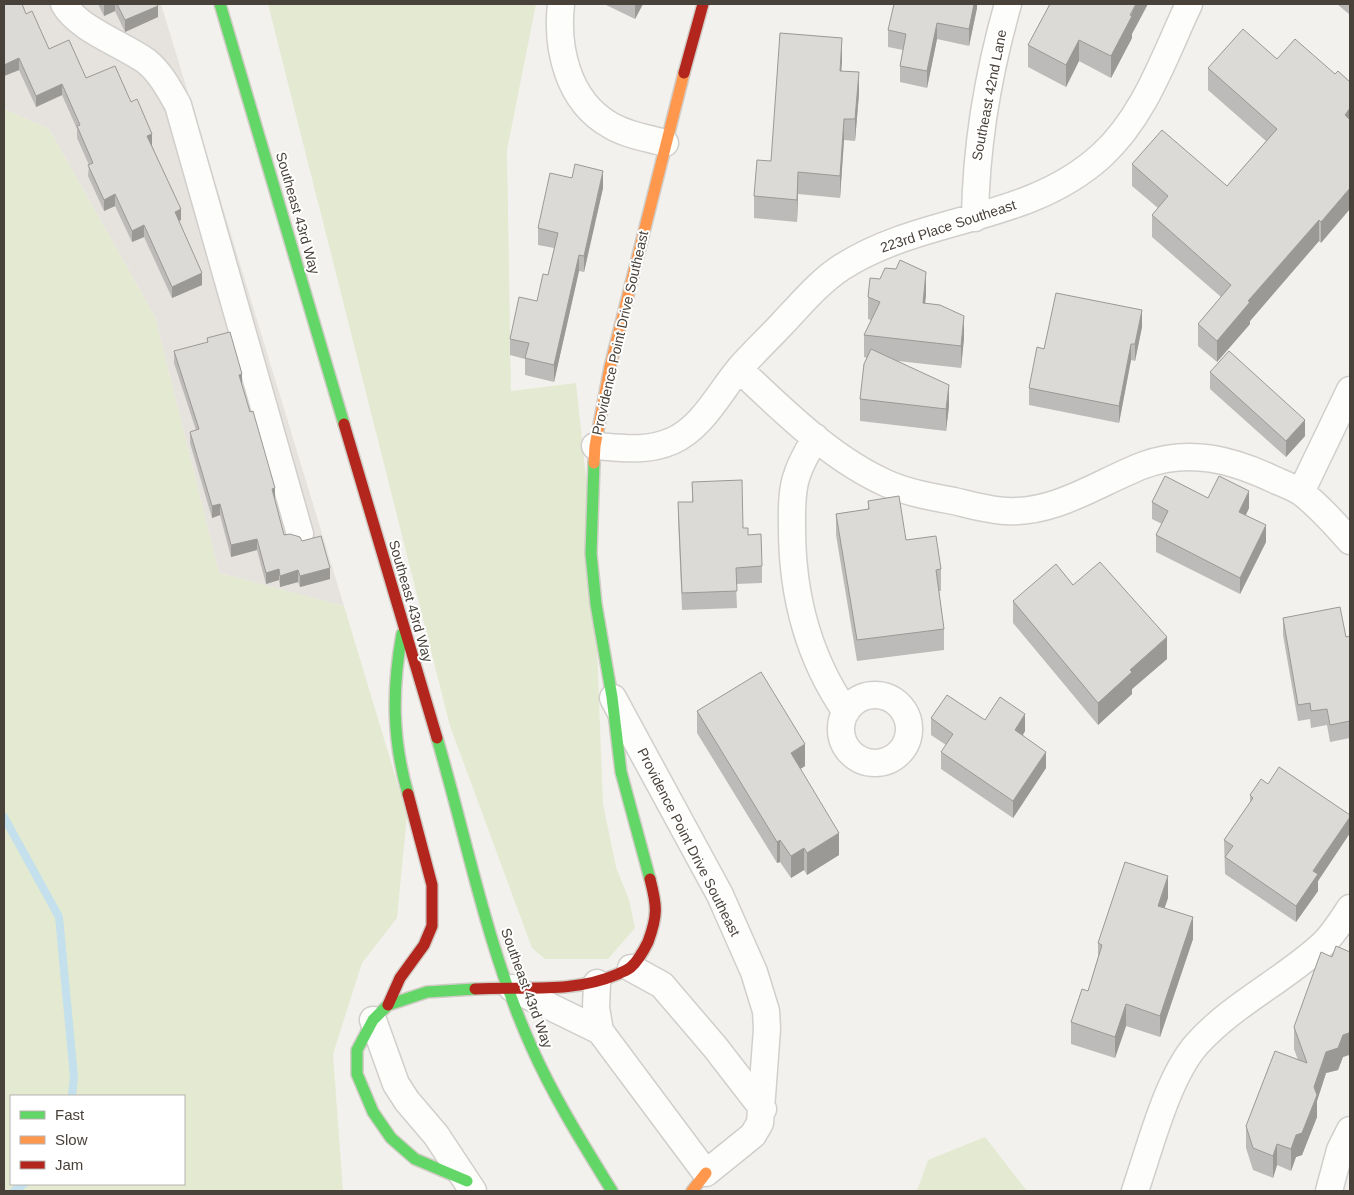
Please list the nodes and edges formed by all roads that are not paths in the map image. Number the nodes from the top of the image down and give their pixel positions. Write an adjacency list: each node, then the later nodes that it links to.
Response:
1 (64, 4): 14 (street)
2 (220, 4): 16 (main road, Southeast 43rd Way)
3 (561, 4): 7 (street)
4 (703, 4): 7 (main road, Providence Point Drive Southeast)
5 (1008, 4): 8 (street, Southeast 42nd Lane)
6 (1189, 4): 8 (street, 223rd Place Southeast)
7 (665, 143): 12 (main road, Providence Point Drive Southeast)
8 (975, 218): 9 (street, 223rd Place Southeast)
9 (739, 369): 11 (street); 12 (street, 223rd Place Southeast)
10 (1350, 390): 13 (street)
11 (815, 437): 13 (street); 18 (street)
12 (595, 446): 17 (main road, Providence Point Drive Southeast)
13 (1301, 492): 15 (street)
14 (300, 534)
15 (1350, 541)
16 (403, 628): 22 (main road, Southeast 43rd Way); 23 (main road)
17 (612, 697): 20 (main road, Providence Point Drive Southeast); 25 (street, Providence Point Drive Southeast)
18 (846, 712)
19 (1350, 908): 30 (street)
20 (631, 968): 21 (main road); 25 (street)
21 (597, 983): 22 (main road); 24 (street, Providence Point Drive Southeast)
22 (508, 986): 23 (main road); 24 (street, Providence Point Drive Southeast); 29 (main road, Southeast 43rd Way)
23 (381, 1012): 28 (street); 28 (main road)
24 (600, 1031): 27 (street, Providence Point Drive Southeast)
25 (762, 1109): 27 (street, Providence Point Drive Southeast)
26 (1350, 1130): 31 (street)
27 (699, 1182)
28 (470, 1186)
29 (612, 1191)
30 (1135, 1191)
31 (1329, 1191)

